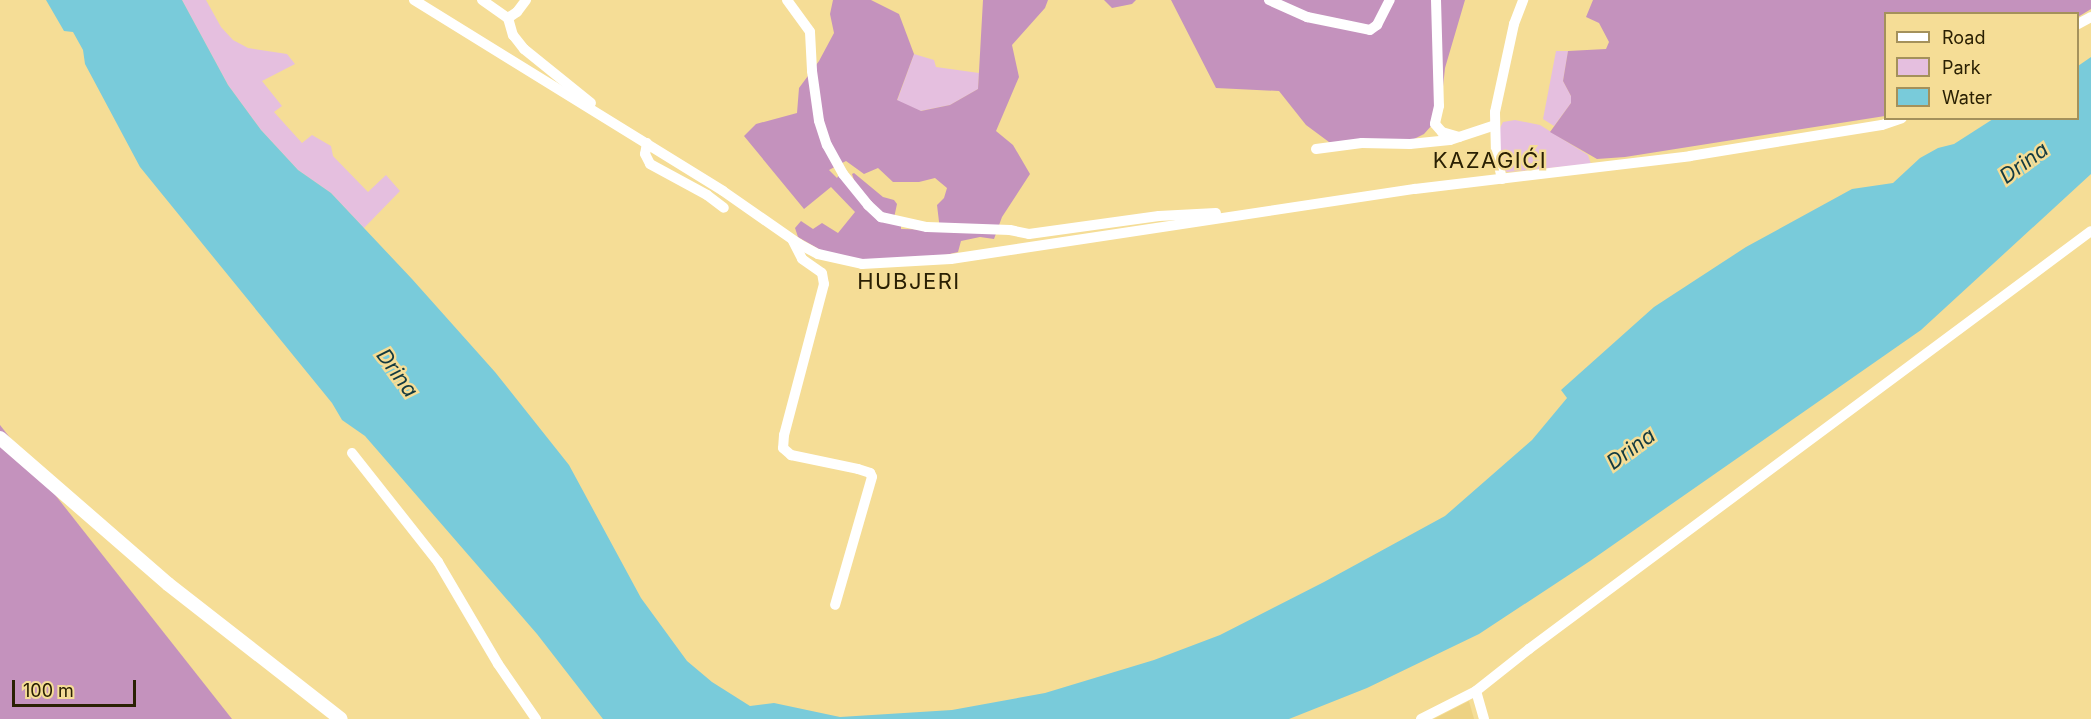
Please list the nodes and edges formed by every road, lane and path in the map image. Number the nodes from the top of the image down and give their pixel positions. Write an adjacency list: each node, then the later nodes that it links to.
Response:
1 (414, 0): 10 (street)
2 (482, 0): 9 (street)
3 (526, 0): 9 (street)
4 (787, 0): 18 (street)
5 (1269, 0): 6 (street)
6 (1390, 0)
7 (1436, 0): 13 (street)
8 (1523, 0): 12 (street)
9 (508, 18): 10 (street)
10 (598, 114): 14 (street)
11 (1896, 120): 16 (street)
12 (1496, 125): 13 (street); 16 (street)
13 (1459, 137): 15 (street)
14 (647, 143): 17 (street); 20 (street)
15 (1316, 149)
16 (1502, 179): 18 (street)
17 (724, 208)
18 (1252, 214): 20 (street)
19 (2091, 231): 24 (street)
20 (793, 240): 23 (street)
21 (0, 438): 25 (main road)
22 (352, 453): 26 (street)
23 (836, 605)
24 (1476, 691): 27 (street); 28 (street)
25 (341, 719)
26 (536, 719)
27 (1421, 719)
28 (1484, 719)

